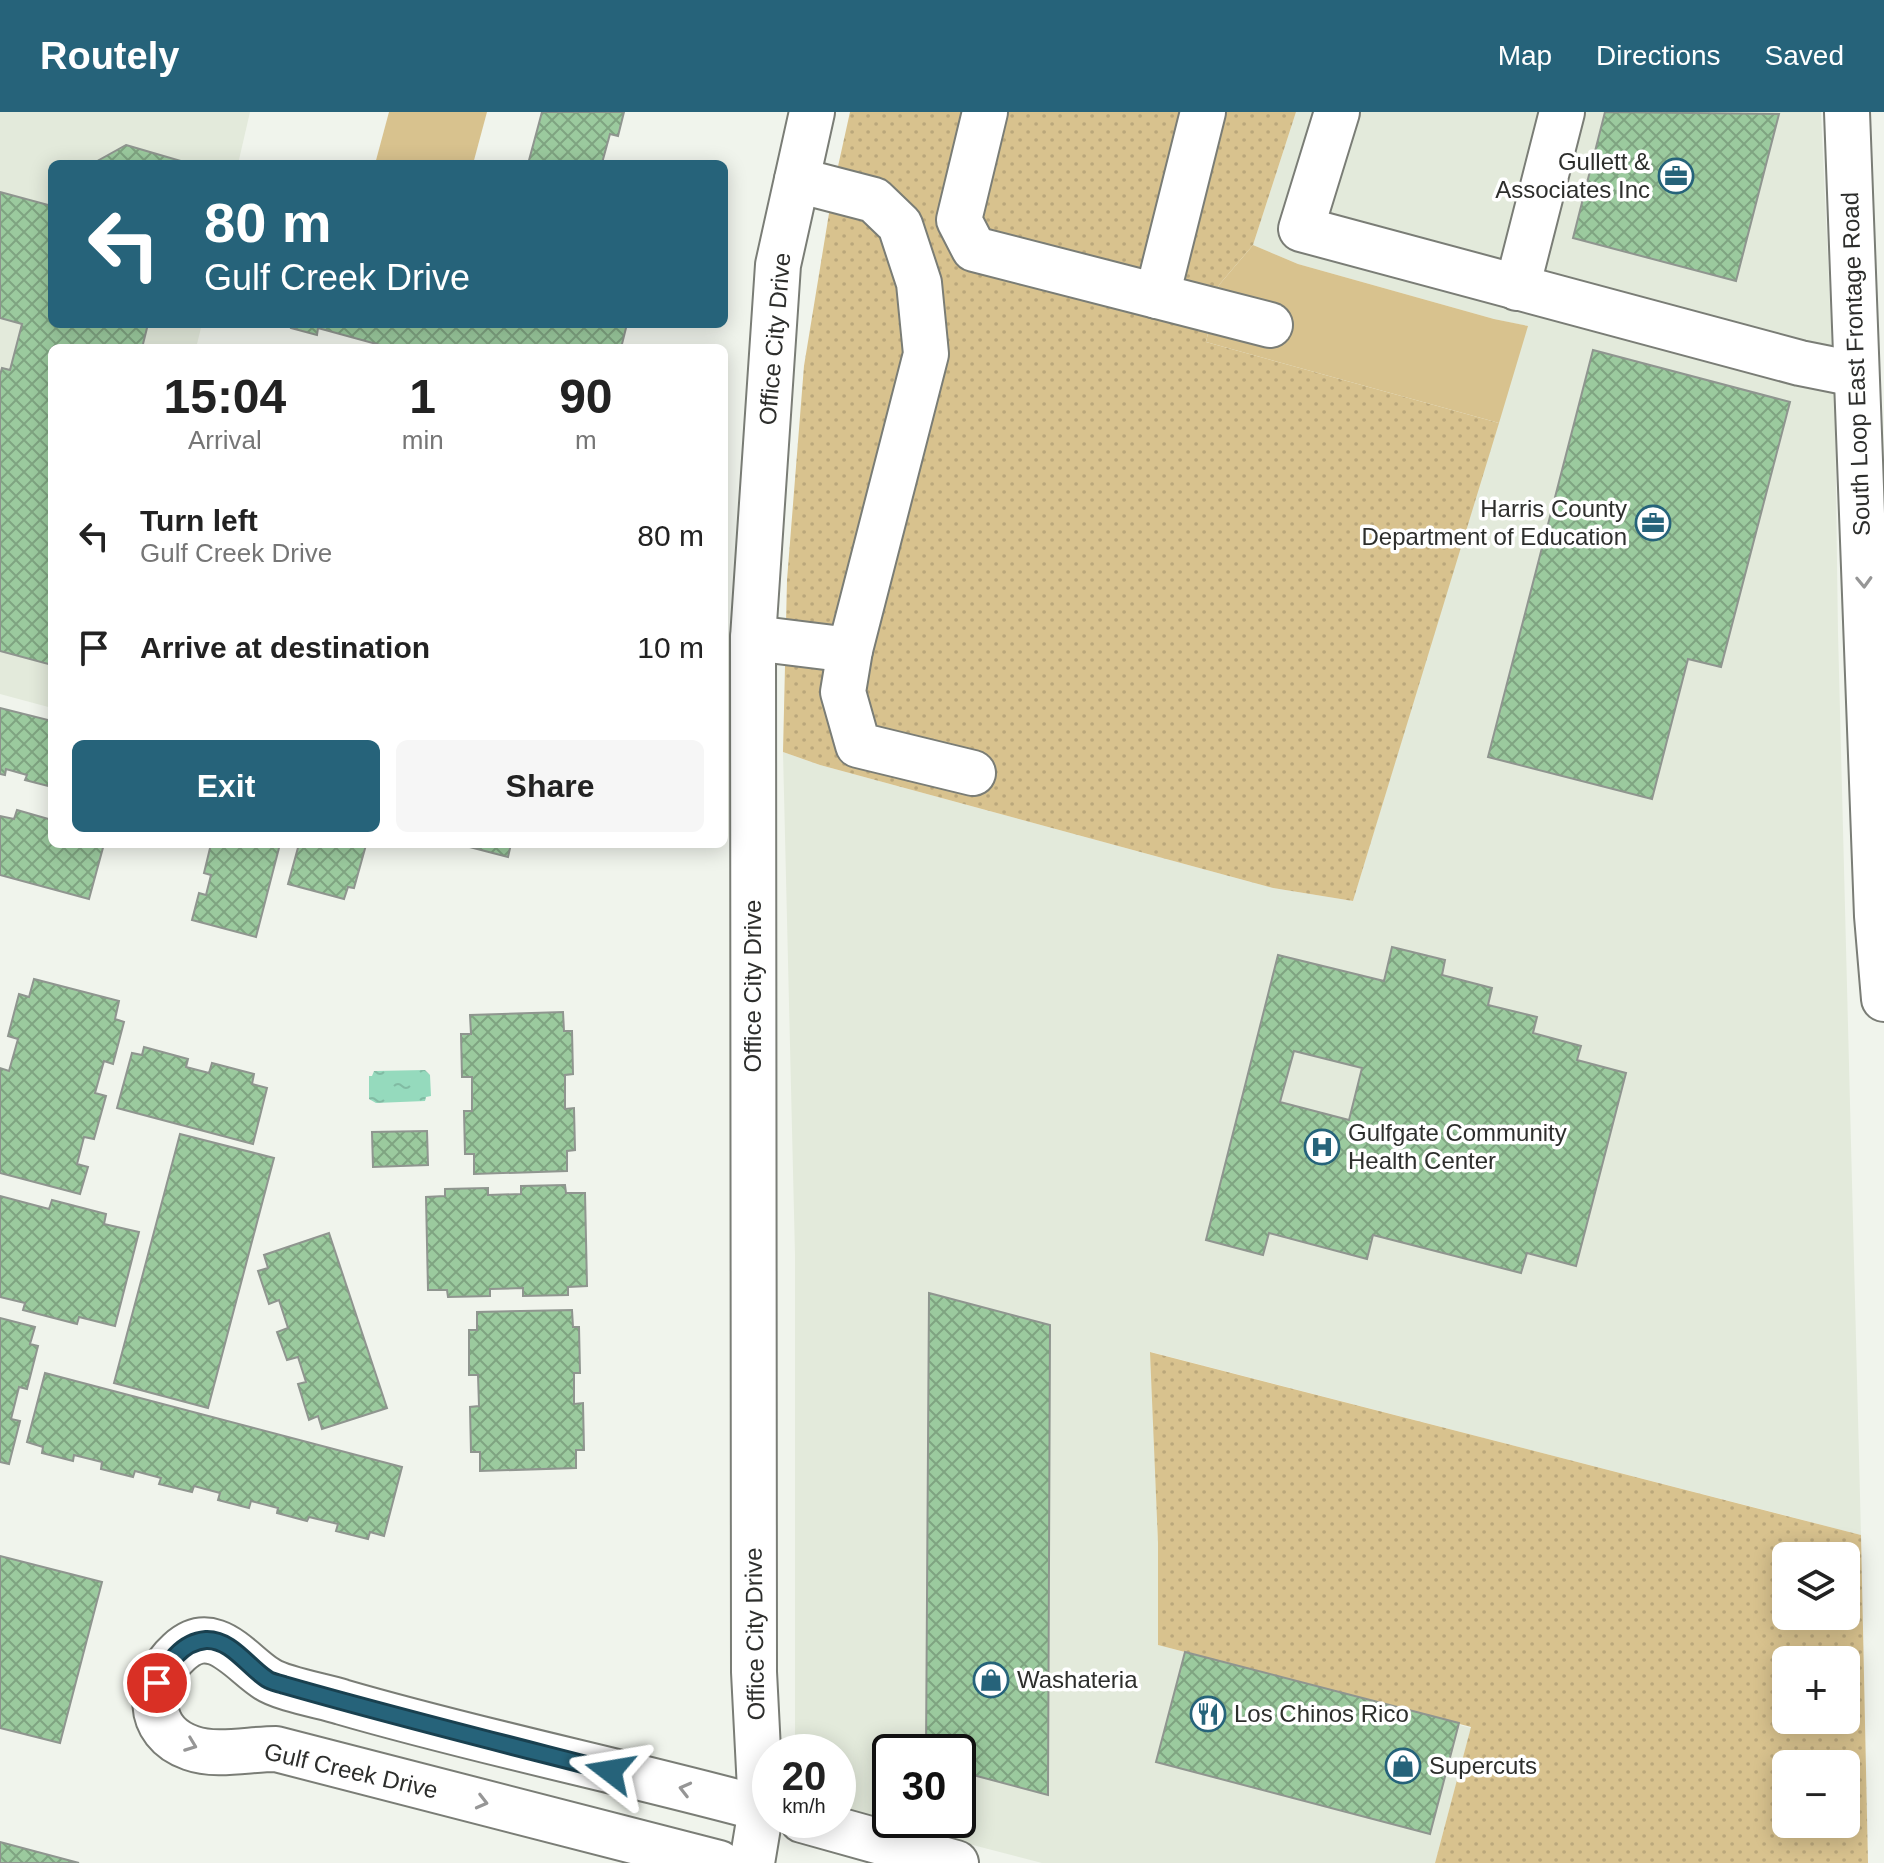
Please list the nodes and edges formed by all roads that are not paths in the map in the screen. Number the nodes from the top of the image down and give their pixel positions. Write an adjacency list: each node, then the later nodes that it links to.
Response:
1 (812, 112): 7 (street, Office City Drive)
2 (985, 112): 9 (street)
3 (1203, 112): 9 (street)
4 (1337, 112): 8 (street)
5 (1562, 112): 8 (street)
6 (1847, 112): 11 (street, South Loop East Frontage Road)
7 (797, 180): 12 (street, Office City Drive); 13 (street)
8 (1517, 288): 11 (street)
9 (1157, 296): 10 (street)
10 (1270, 325)
11 (1855, 374): 15 (street, South Loop East Frontage Road, one-way to 15)
12 (753, 638): 13 (street); 16 (street, Office City Drive)
13 (850, 650): 14 (street)
14 (973, 773)
15 (1884, 999)
16 (765, 1734)
17 (752, 1806): 20 (street, Gulf Creek Drive, one-way to 20)
18 (856, 1835): 22 (street, Gulf Creek Drive)
19 (765, 1838): 21 (street, Office City Drive)
20 (719, 1863)
21 (752, 1863)
22 (956, 1863)

